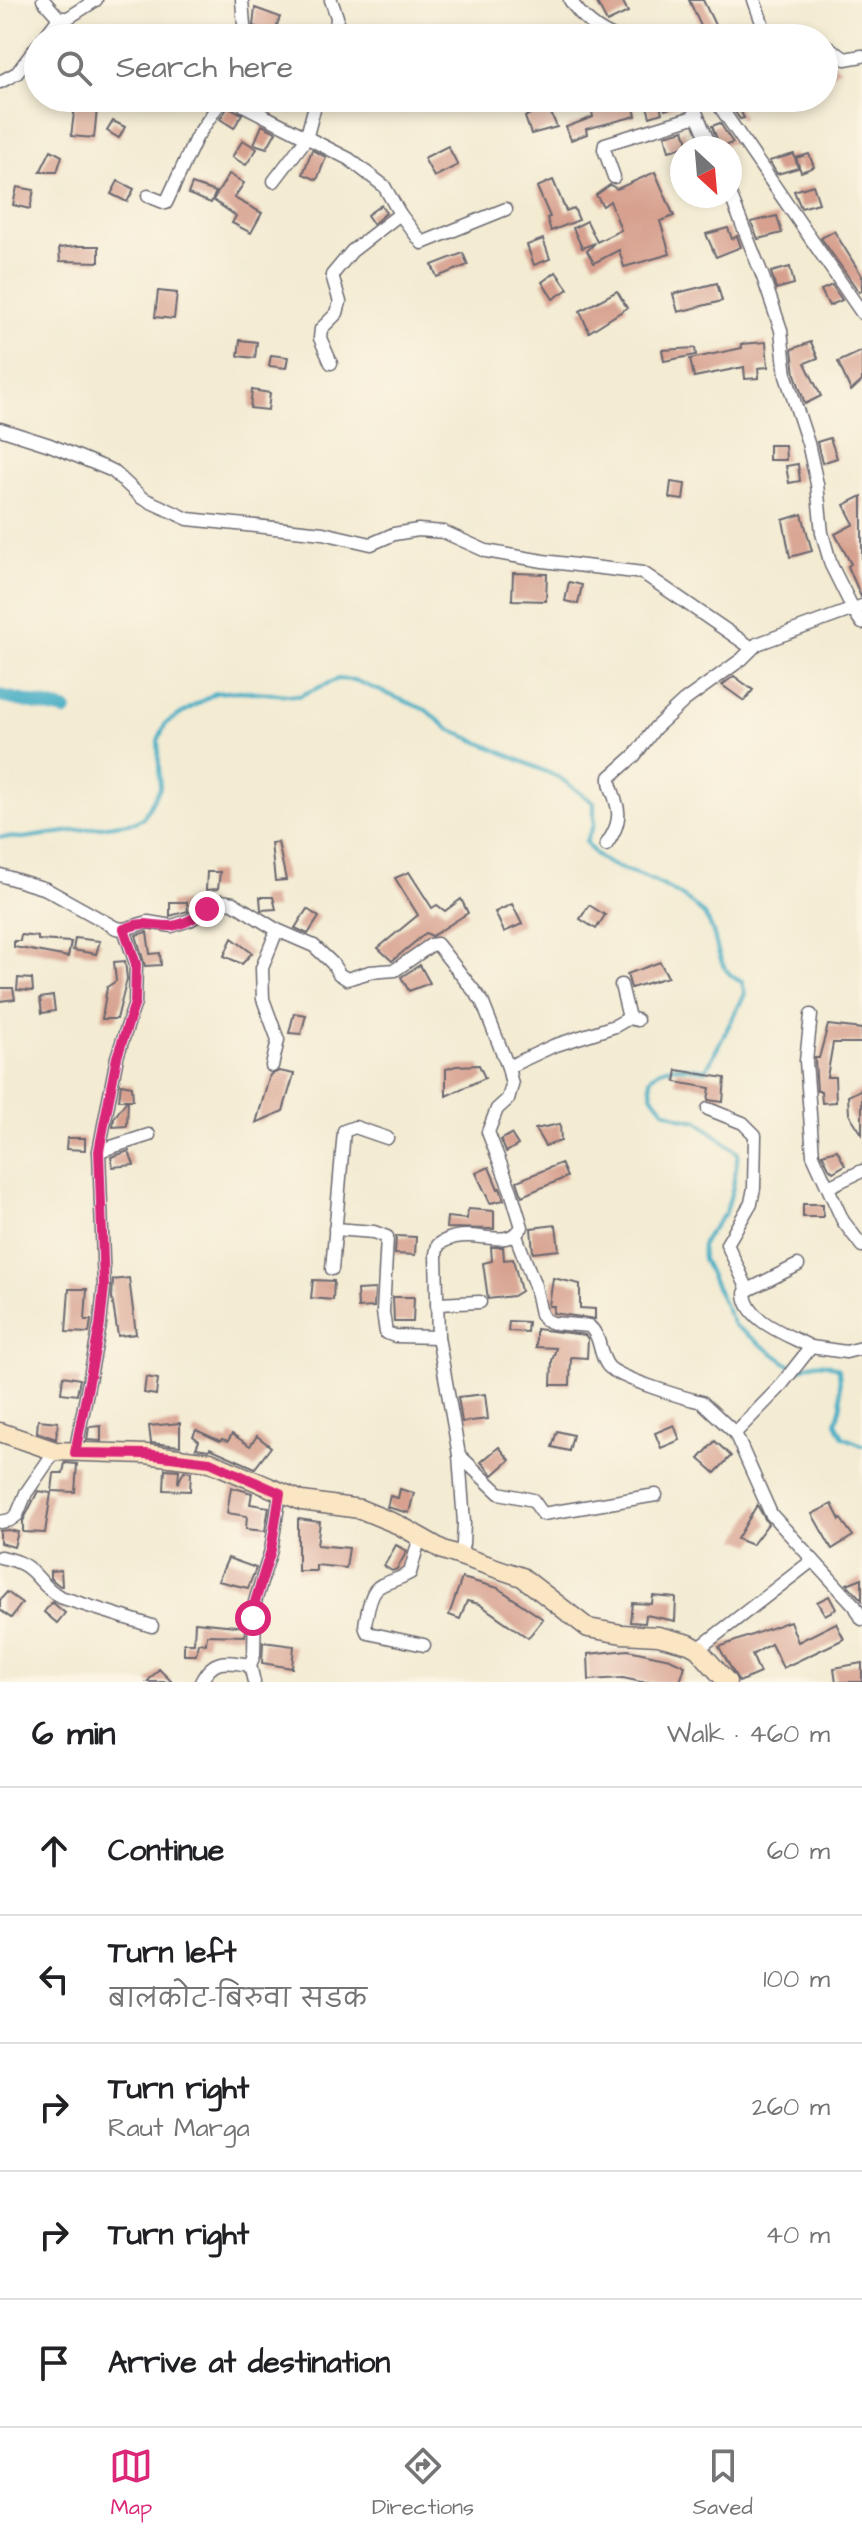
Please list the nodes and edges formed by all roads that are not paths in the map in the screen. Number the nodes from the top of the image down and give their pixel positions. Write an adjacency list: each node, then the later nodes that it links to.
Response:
1 (43, 0): 7 (street)
2 (96, 0): 7 (street)
3 (242, 0): 9 (street)
4 (331, 0): 10 (street)
5 (570, 0): 11 (street)
6 (754, 0): 12 (street)
7 (59, 18): 8 (street)
8 (54, 24)
9 (244, 24)
10 (336, 24)
11 (591, 24)
12 (763, 24)
13 (838, 54): 14 (street)
14 (862, 56)
15 (24, 64): 16 (street)
16 (0, 82)
17 (214, 112): 27 (street)
18 (258, 112): 24 (street)
19 (313, 112): 24 (street)
20 (695, 112): 22 (street)
21 (724, 112): 31 (street)
22 (697, 116): 23 (street); 25 (street)
23 (706, 136)
24 (306, 139): 26 (street); 30 (street)
25 (614, 177)
26 (274, 181)
27 (148, 196)
28 (736, 208): 34 (street)
29 (506, 209): 30 (street)
30 (400, 214): 32 (street)
31 (862, 313)
32 (331, 363)
33 (0, 429): 36 (street)
34 (858, 609): 35 (street); 36 (street)
35 (862, 623)
36 (752, 648): 37 (street)
37 (606, 845)
38 (0, 875): 39 (street)
39 (124, 929): 40 (street); 48 (street)
40 (277, 930): 43 (street); 44 (street)
41 (621, 985): 44 (street)
42 (811, 1015): 50 (street)
43 (272, 1066)
44 (508, 1067): 52 (street)
45 (708, 1109): 56 (street)
46 (149, 1135): 48 (street)
47 (387, 1138): 51 (street)
48 (99, 1151): 65 (street)
49 (862, 1171): 50 (street)
50 (828, 1187): 53 (street)
51 (335, 1229): 55 (street); 59 (street)
52 (516, 1236): 58 (street); 63 (street)
53 (862, 1246)
54 (798, 1265): 56 (street)
55 (332, 1269)
56 (748, 1290): 60 (street)
57 (480, 1302): 58 (street)
58 (437, 1304): 59 (street)
59 (438, 1337): 66 (street)
60 (811, 1347): 61 (street); 63 (street)
61 (862, 1348)
62 (0, 1432): 64 (main road)
63 (735, 1433): 73 (street)
64 (55, 1451): 65 (main road); 69 (street)
65 (75, 1453): 67 (main road)
66 (459, 1455): 68 (street); 72 (street)
67 (280, 1493): 70 (main road); 78 (street)
68 (656, 1495)
69 (0, 1522)
70 (420, 1536): 72 (main road); 76 (street)
71 (0, 1557): 75 (street)
72 (459, 1557): 77 (main road)
73 (813, 1560): 74 (street); 77 (street)
74 (862, 1619)
75 (152, 1626)
76 (424, 1645)
77 (698, 1649): 81 (main road)
78 (250, 1665): 79 (street); 80 (street)
79 (201, 1682)
80 (254, 1682)
81 (727, 1682)

